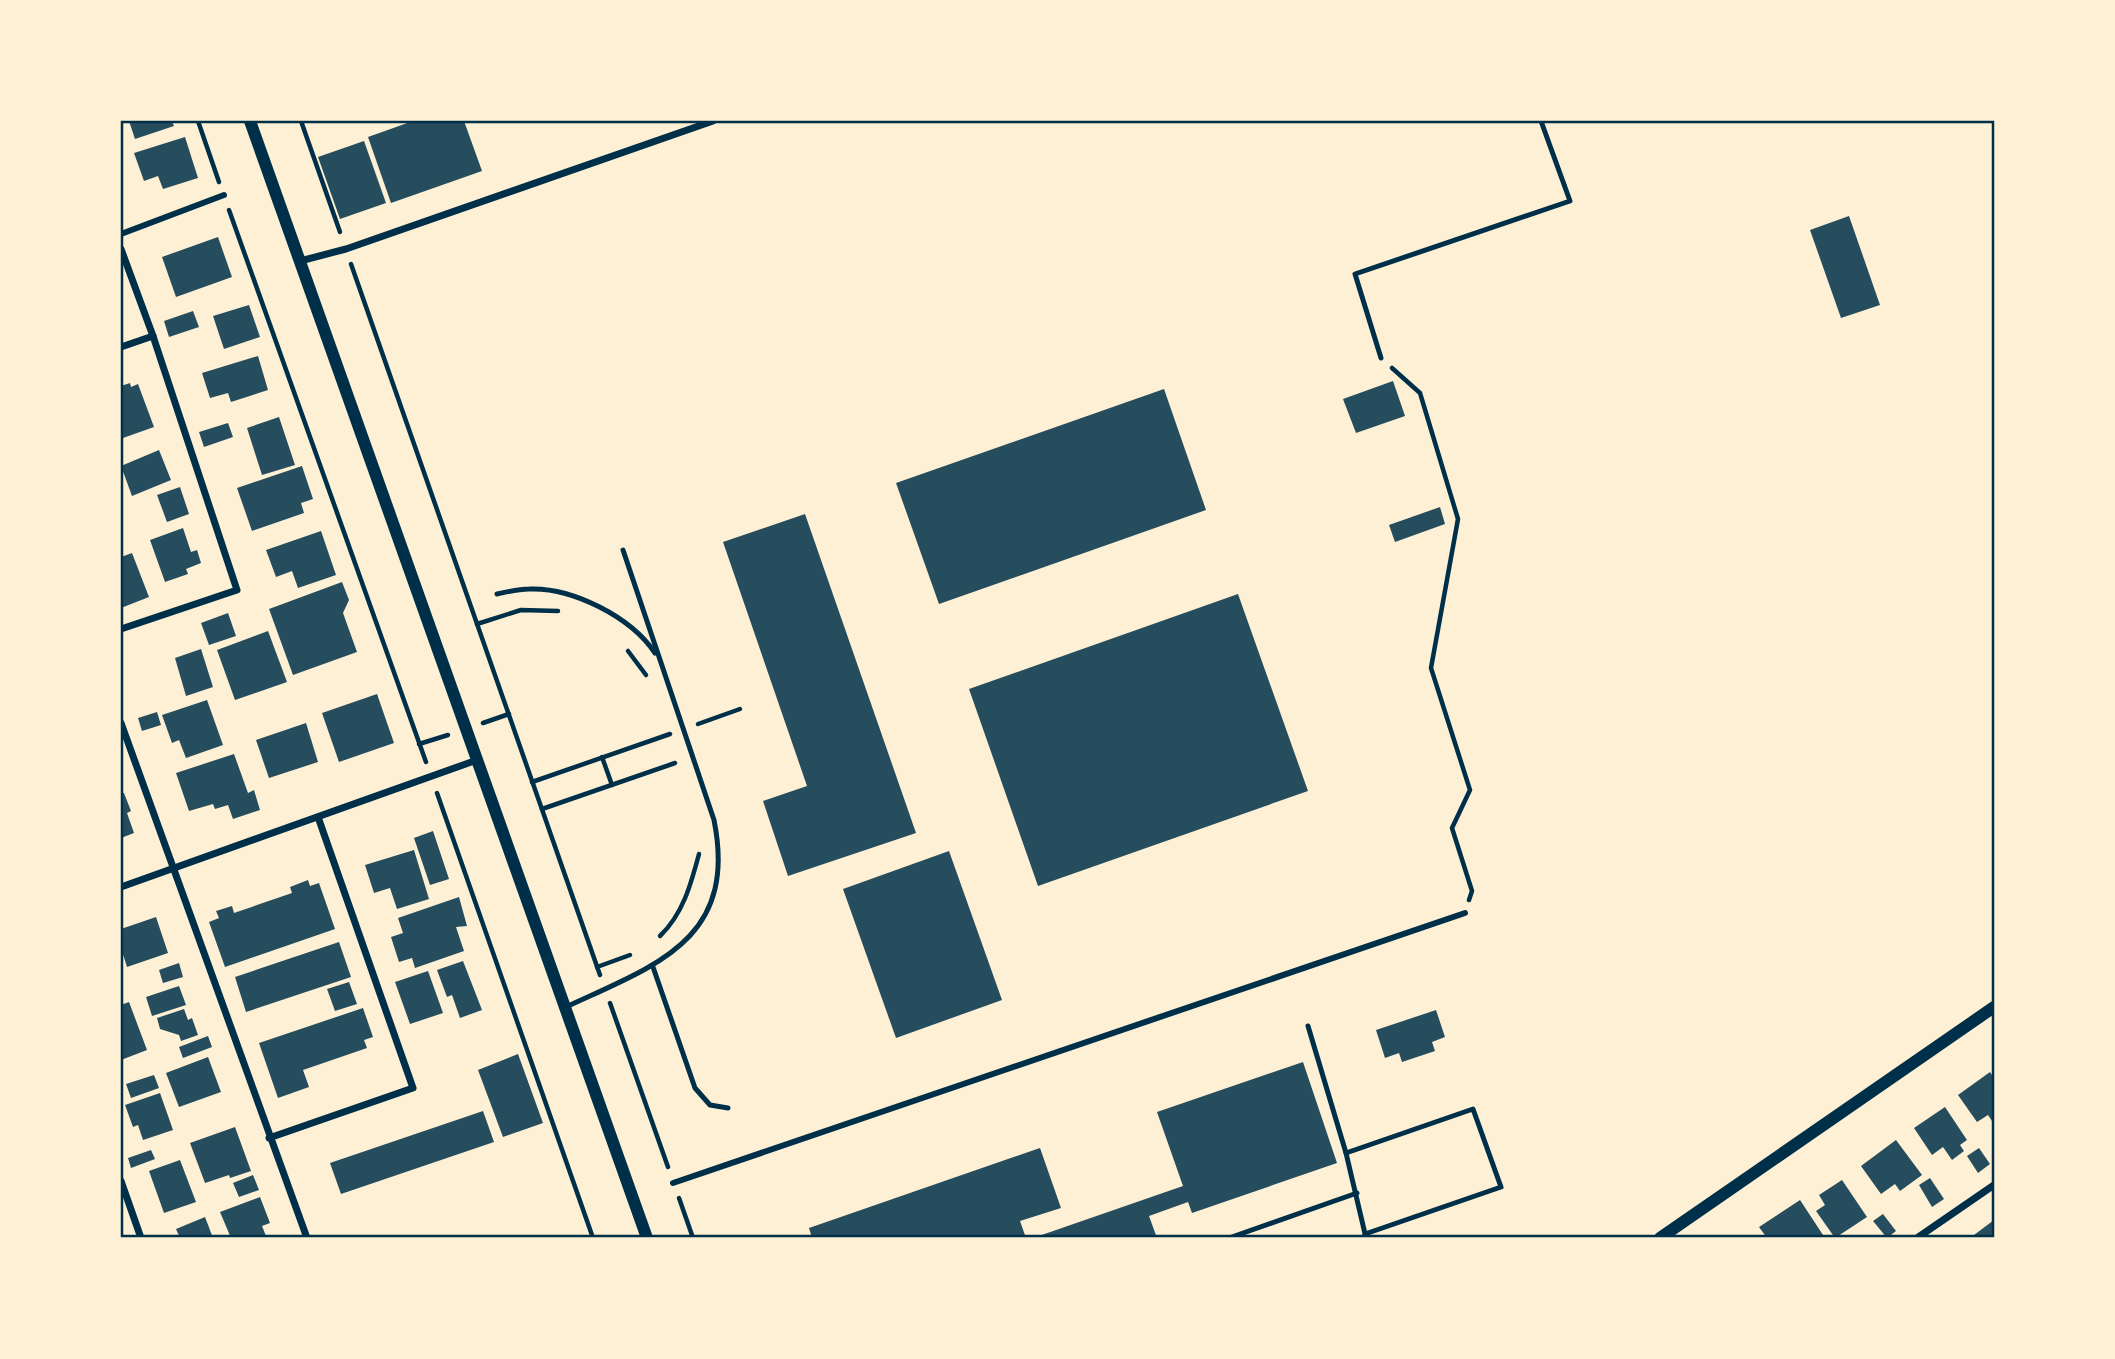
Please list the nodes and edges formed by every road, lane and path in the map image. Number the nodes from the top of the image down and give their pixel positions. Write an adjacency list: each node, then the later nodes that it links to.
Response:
1 (198, 121): 7 (path)
2 (250, 121): 11 (street)
3 (301, 121): 10 (path)
4 (713, 121): 6 (street)
5 (1541, 121): 14 (lane)
6 (695, 124): 10 (street)
7 (224, 195): 8 (street); 34 (path)
8 (121, 234)
9 (121, 249): 12 (street)
10 (346, 249): 11 (street); 18 (path)
11 (300, 261): 31 (street)
12 (153, 335): 13 (street); 19 (street)
13 (121, 347)
14 (1381, 358): 42 (path)
15 (623, 550): 21 (lane)
16 (497, 594): 21 (lane)
17 (561, 611): 18 (path)
18 (477, 624): 35 (path)
19 (121, 629)
20 (624, 645): 22 (path)
21 (660, 661): 26 (lane)
22 (648, 677)
23 (740, 709): 26 (path)
24 (121, 723): 40 (street)
25 (663, 723): 27 (path)
26 (683, 729): 27 (path); 46 (lane)
27 (666, 735): 28 (path); 30 (path)
28 (669, 744)
29 (672, 754): 32 (path)
30 (603, 757): 35 (path); 36 (path)
31 (477, 760): 34 (street); 49 (street)
32 (675, 763): 33 (path); 36 (path)
33 (679, 774)
34 (431, 777): 38 (street); 63 (path)
35 (532, 782): 37 (path)
36 (612, 785): 37 (path)
37 (542, 809): 45 (path)
38 (318, 817): 40 (street); 53 (street)
39 (699, 851): 43 (path)
40 (174, 868): 41 (street); 53 (street)
41 (121, 887)
42 (1465, 913): 56 (street)
43 (654, 941)
44 (633, 954): 45 (path)
45 (597, 967): 47 (path)
46 (653, 967): 49 (lane); 52 (lane)
47 (602, 979)
48 (606, 992): 56 (path)
49 (565, 1007): 64 (street)
50 (1994, 1007): 60 (street)
51 (1308, 1026): 54 (lane)
52 (728, 1108)
53 (269, 1138): 62 (street)
54 (1346, 1153): 58 (lane); 59 (lane)
55 (121, 1181): 61 (street)
56 (673, 1183): 65 (path)
57 (1994, 1185): 67 (street)
58 (1357, 1193): 59 (lane); 66 (lane)
59 (1365, 1236)
60 (1664, 1237)
61 (141, 1238)
62 (307, 1238)
63 (593, 1238)
64 (647, 1238)
65 (693, 1238)
66 (1230, 1238)
67 (1917, 1238)

